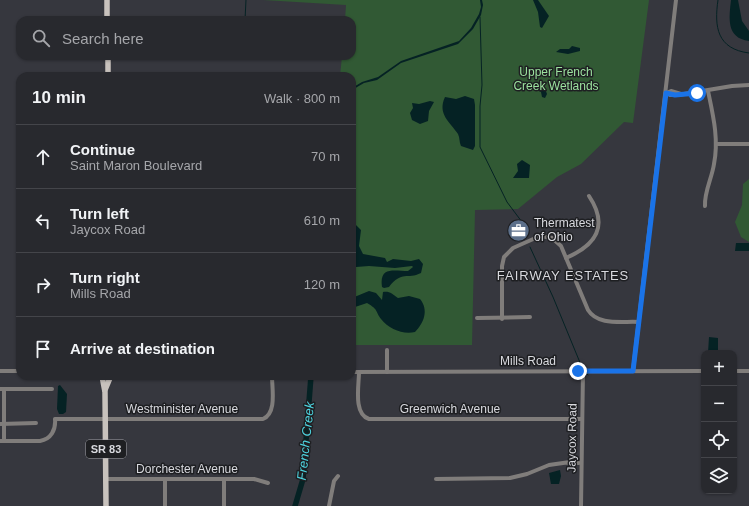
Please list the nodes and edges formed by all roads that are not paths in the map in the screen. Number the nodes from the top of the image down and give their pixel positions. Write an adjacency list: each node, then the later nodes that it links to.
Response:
1 (107, 0): 3 (main road)
2 (676, 0): 8 (street)
3 (107, 16)
4 (108, 60): 5 (main road)
5 (108, 72)
6 (749, 85): 7 (street)
7 (708, 91): 8 (street); 9 (street)
8 (667, 93): 17 (street)
9 (716, 144): 10 (street); 12 (street)
10 (749, 144)
11 (589, 196): 13 (street)
12 (705, 206)
13 (566, 258): 16 (street); 17 (street)
14 (530, 317): 16 (street)
15 (477, 318): 16 (street)
16 (502, 318)
17 (639, 322): 22 (street)
18 (387, 350): 27 (street)
19 (0, 371): 20 (street)
20 (16, 371)
21 (583, 371): 22 (street, Mills Road); 27 (street, Mills Road); 35 (street, Jaycox Road)
22 (633, 371): 23 (street, Mills Road)
23 (701, 371)
24 (737, 371): 25 (street)
25 (749, 371)
26 (359, 372): 27 (street, Mills Road); 35 (street, Greenwich Avenue)
27 (387, 372)
28 (103, 380): 33 (main road, SR 83)
29 (111, 380): 33 (main road, SR 83)
30 (272, 380): 34 (street, Westminister Avenue)
31 (2, 389): 32 (street); 36 (street)
32 (52, 389)
33 (105, 392): 34 (main road, SR 83)
34 (106, 419): 38 (street, Westminister Avenue); 41 (main road, SR 83)
35 (582, 419): 39 (street, Jaycox Road)
36 (2, 424): 37 (street); 38 (street)
37 (36, 424)
38 (2, 441)
39 (580, 463): 44 (street); 50 (street, Jaycox Road)
40 (338, 476): 49 (street)
41 (106, 479): 42 (street, Dorchester Avenue); 46 (main road, SR 83)
42 (165, 479): 43 (street, Dorchester Avenue); 47 (street)
43 (224, 479): 45 (street, Dorchester Avenue); 48 (street)
44 (436, 479)
45 (268, 483)
46 (106, 506)
47 (165, 506)
48 (224, 506)
49 (329, 506)
50 (581, 506)

